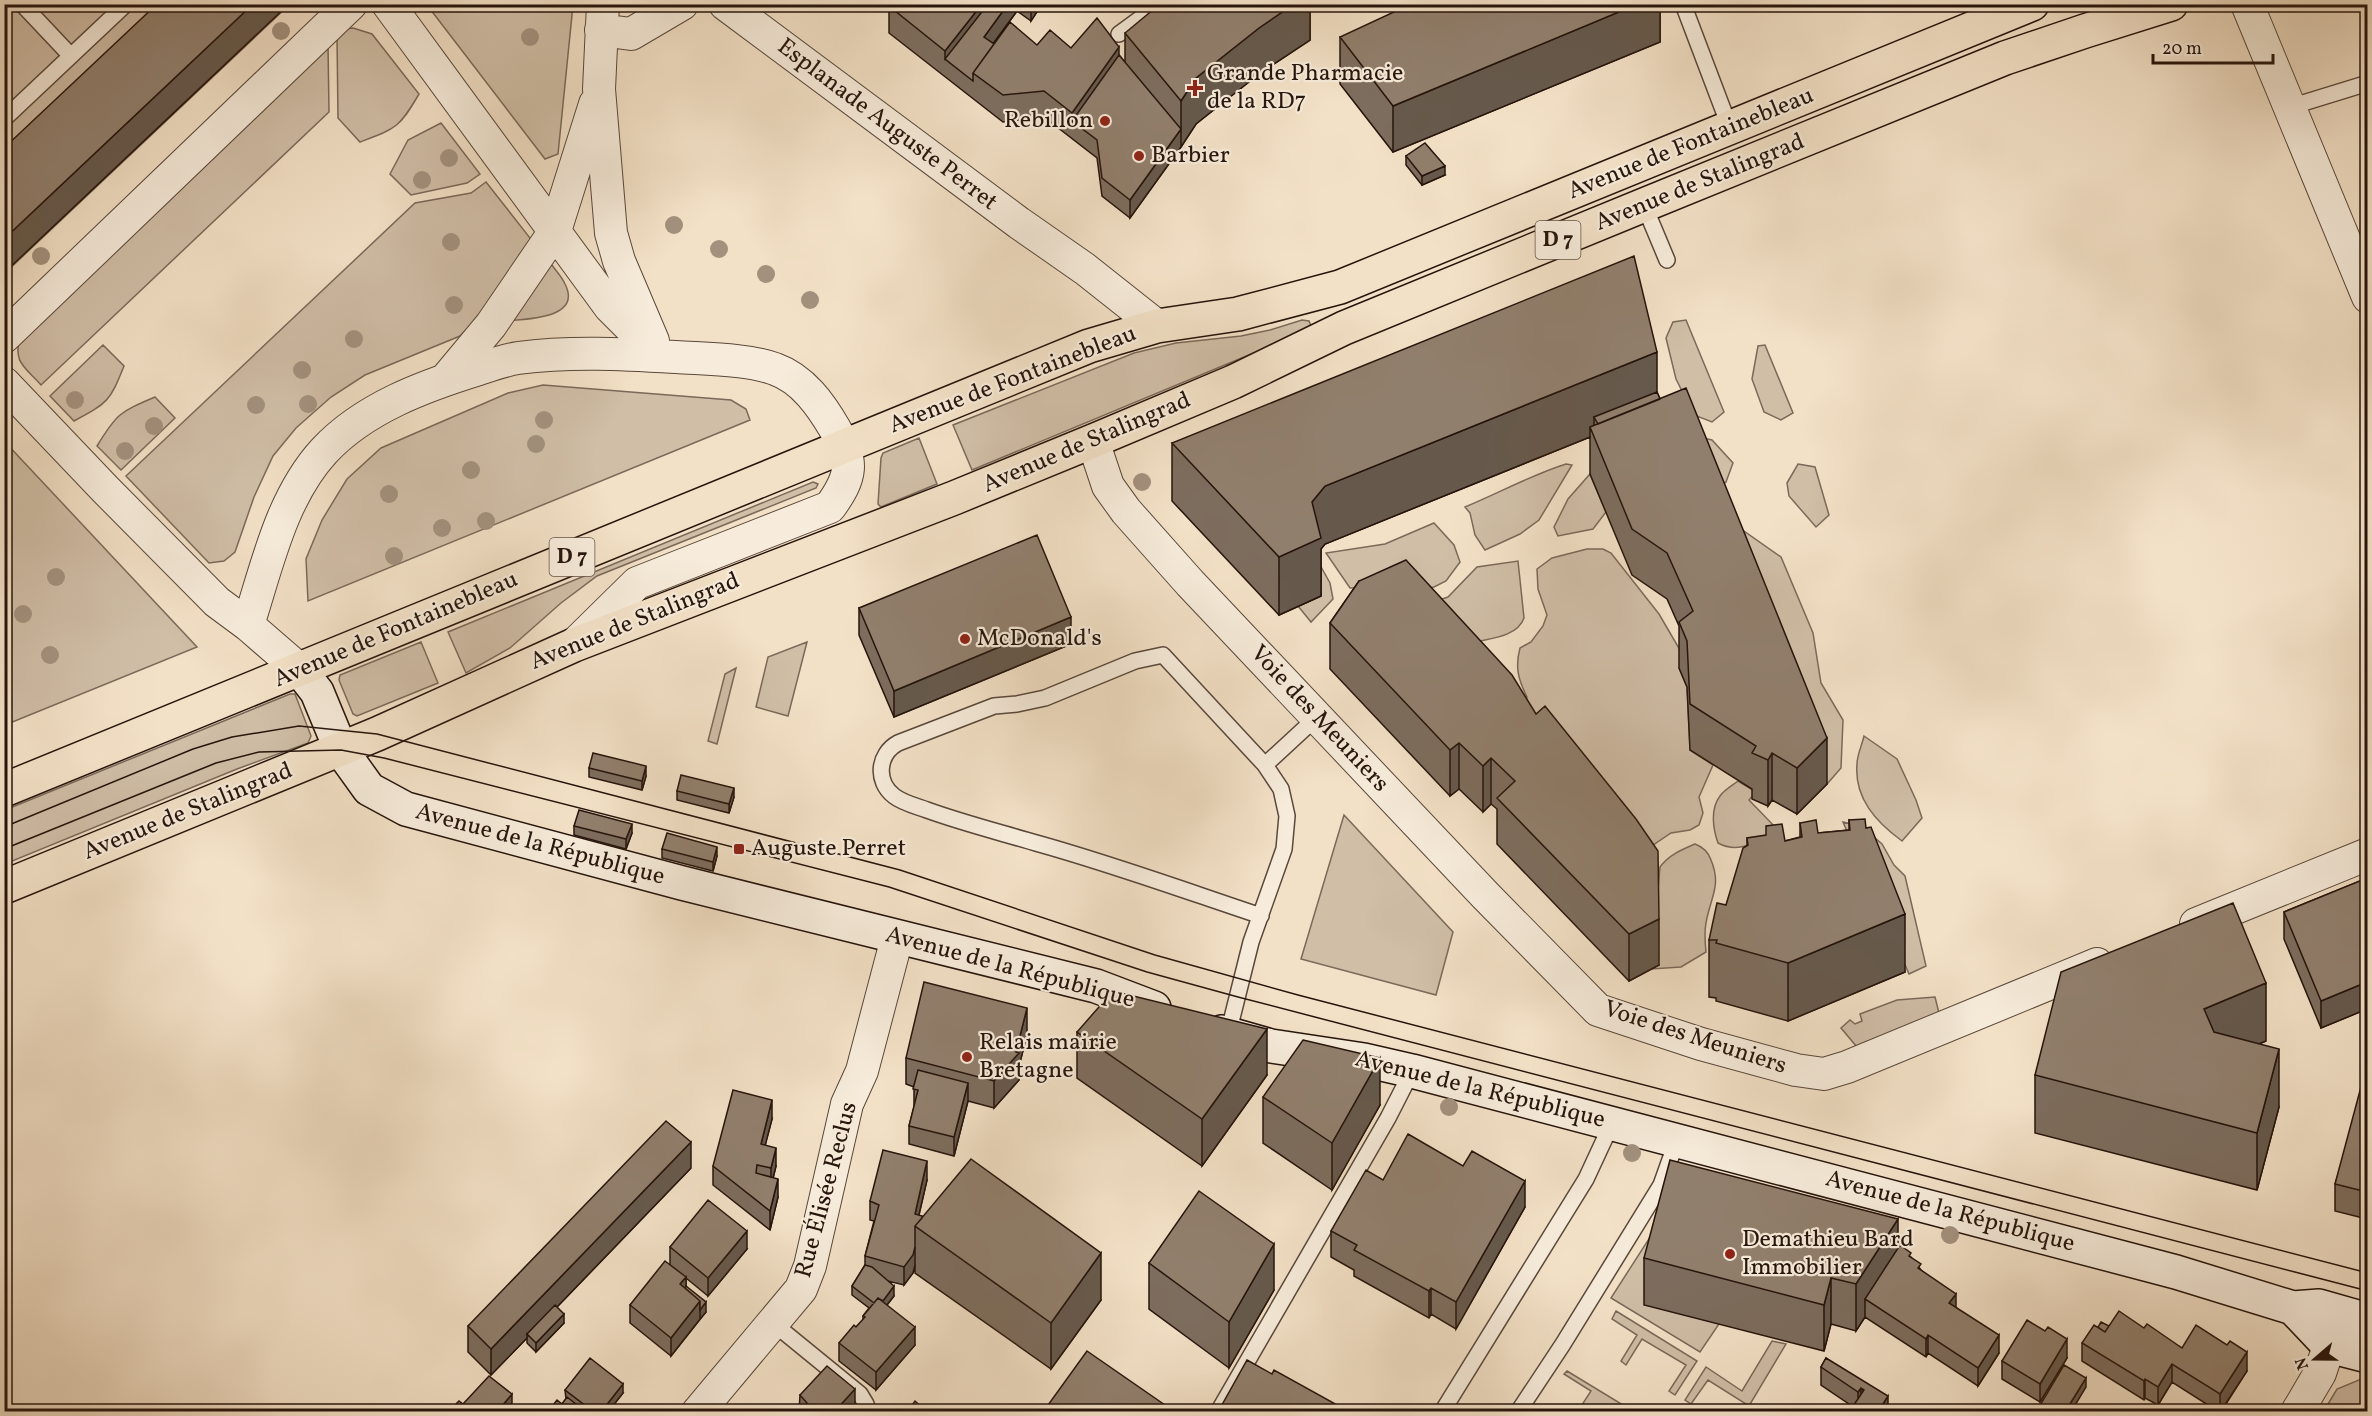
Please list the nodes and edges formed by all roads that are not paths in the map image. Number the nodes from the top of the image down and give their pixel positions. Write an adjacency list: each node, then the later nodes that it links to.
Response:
1 (21, 4): 14 (lane)
2 (126, 4): 14 (lane)
3 (351, 4): 25 (street)
4 (387, 4): 21 (street)
5 (682, 4): 12 (street)
6 (725, 4): 24 (street, Esplanade Auguste Perret)
7 (1160, 4): 13 (lane)
8 (1683, 4): 19 (lane)
9 (2032, 4): 19 (main road, Avenue de Fontainebleau / D 7)
10 (2171, 4): 20 (main road, Avenue de Stalingrad / D 7)
11 (2247, 4): 17 (street)
12 (602, 17): 16 (street)
13 (1119, 34)
14 (71, 56): 18 (lane)
15 (2367, 83): 17 (lane)
16 (599, 89): 21 (street); 26 (street)
17 (2290, 107): 23 (street)
18 (4, 119)
19 (1730, 128): 24 (main road, Avenue de Fontainebleau / D 7)
20 (1644, 205): 22 (lane); 29 (main road, Avenue de Stalingrad / D 7)
21 (555, 231): 26 (street); 27 (street)
22 (1667, 260)
23 (2367, 297)
24 (1156, 326): 30 (main road, Avenue de Fontainebleau / D 7)
25 (4, 337)
26 (659, 356): 27 (street); 30 (street)
27 (446, 379): 31 (street)
28 (4, 383): 31 (street)
29 (1094, 441): 32 (main road, Avenue de Stalingrad / D 7); 34 (street, Voie des Meuniers)
30 (844, 445): 32 (street); 33 (main road, Avenue de Fontainebleau / D 7)
31 (248, 624): 33 (street)
32 (574, 645): 35 (main road, Avenue de Stalingrad / D 7)
33 (300, 670): 35 (main road, Avenue de la République); 37 (main road, Avenue de Fontainebleau / D 7)
34 (1317, 717): 36 (lane); 43 (street, Voie des Meuniers)
35 (340, 750): 39 (main road, Avenue de Stalingrad / D 7); 42 (main road, Avenue de la République)
36 (1264, 765): 40 (lane); 40 (lane)
37 (4, 790)
38 (2367, 854): 41 (street)
39 (4, 887)
40 (1261, 916): 44 (lane)
41 (2168, 935)
42 (897, 938): 44 (main road, Avenue de la République); 50 (street, Rue Élisée Reclus)
43 (2124, 953)
44 (1228, 1034): 45 (main road, Avenue de la République)
45 (1412, 1071): 46 (main road, Avenue de la République); 56 (lane)
46 (1612, 1123): 47 (main road, Avenue de la République); 57 (lane)
47 (1677, 1140): 48 (main road, Avenue de la République); 58 (lane)
48 (2293, 1308): 49 (main road, Avenue de la République); 52 (main road, Avenue de la République)
49 (2367, 1320)
50 (773, 1323): 54 (street, Rue Élisée Reclus); 55 (lane)
51 (2367, 1329): 52 (street)
52 (2329, 1346): 53 (main road); 59 (street)
53 (2367, 1356)
54 (698, 1412)
55 (868, 1412)
56 (1218, 1412)
57 (1442, 1412)
58 (1518, 1412)
59 (2297, 1412)

